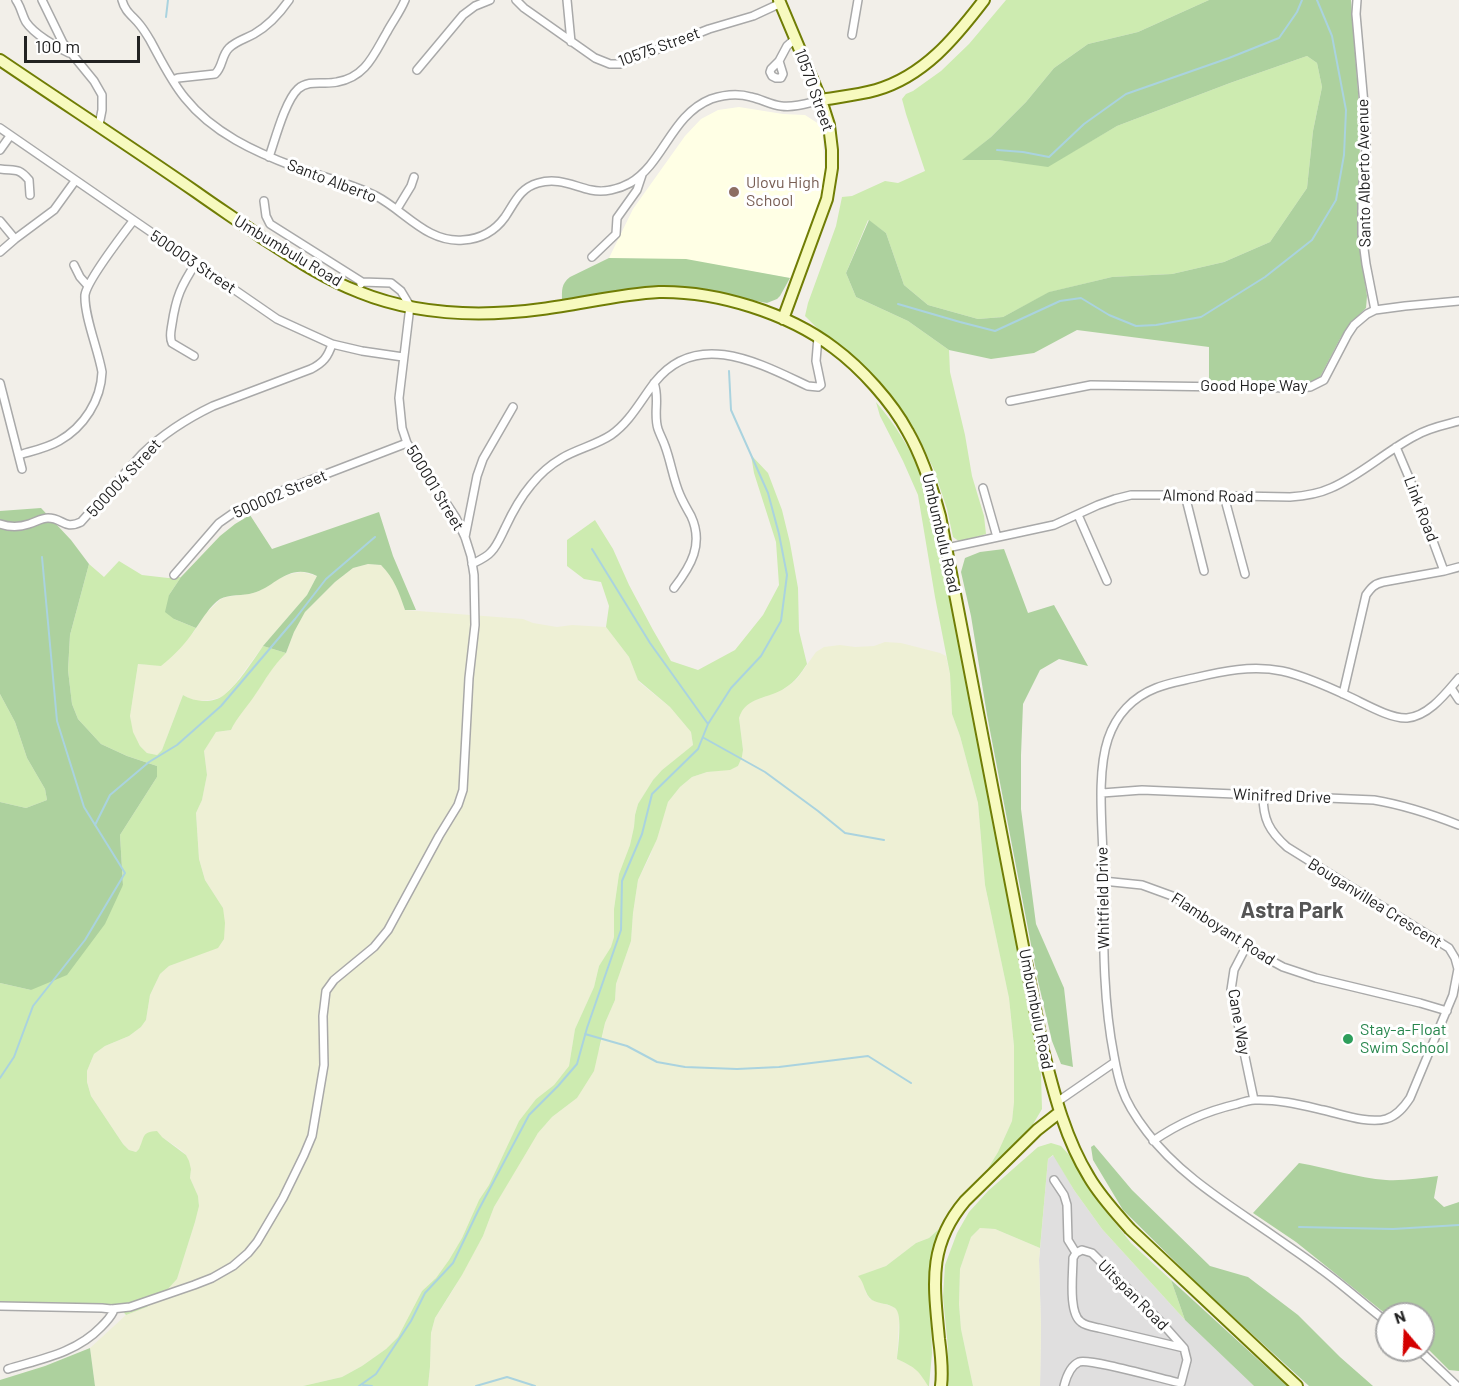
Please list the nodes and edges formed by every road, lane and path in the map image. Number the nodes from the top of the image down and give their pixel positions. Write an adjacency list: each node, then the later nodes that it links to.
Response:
1 (16, 0): 16 (street)
2 (42, 0): 16 (street)
3 (122, 0): 20 (street, Santo Alberto)
4 (289, 0): 20 (street)
5 (405, 0): 26 (street)
6 (490, 0): 19 (street)
7 (516, 0): 15 (street, 10575 Street)
8 (567, 0): 15 (street)
9 (858, 0): 13 (street)
10 (984, 0): 21 (main road, Santo Alberto)
11 (1357, 0): 45 (street, Santo Alberto Avenue)
12 (780, 2): 14 (main road, 10570 Street); 15 (street, 10575 Street)
13 (852, 35)
14 (795, 39): 17 (street); 21 (main road, 10570 Street)
15 (571, 42)
16 (72, 54): 22 (street)
17 (779, 60)
18 (2, 64): 22 (main road, Umbumbulu Road)
19 (417, 70)
20 (173, 80): 26 (street, Santo Alberto)
21 (821, 100): 28 (street, Santo Alberto); 46 (main road, 10570 Street)
22 (99, 125): 42 (main road, Umbumbulu Road)
23 (0, 128): 24 (street, 500003 Street)
24 (10, 136): 25 (street); 30 (street, 500003 Street)
25 (0, 150)
26 (268, 157): 33 (street, Santo Alberto)
27 (0, 169): 31 (street)
28 (643, 173): 33 (street, Santo Alberto); 38 (street)
29 (414, 177): 33 (street)
30 (75, 181): 35 (street, 500003 Street); 36 (street)
31 (30, 195)
32 (264, 201): 42 (street)
33 (397, 209)
34 (0, 221): 36 (street)
35 (133, 221): 39 (street, 500003 Street); 41 (street)
36 (15, 239): 37 (street)
37 (0, 252)
38 (592, 257)
39 (196, 263): 48 (street, 500003 Street); 49 (street)
40 (74, 265): 41 (street)
41 (88, 286): 58 (street)
42 (360, 287): 44 (main road, Umbumbulu Road); 44 (street)
43 (1459, 301): 45 (street)
44 (410, 306): 46 (main road, Umbumbulu Road); 50 (street, 500001 Street)
45 (1375, 310): 53 (street, Good Hope Way)
46 (783, 319): 47 (main road, Umbumbulu Road)
47 (818, 337): 52 (street); 67 (main road, Umbumbulu Road)
48 (332, 344): 50 (street, 500003 Street); 64 (street, 500004 Street)
49 (195, 356)
50 (403, 357): 56 (street, 500001 Street)
51 (0, 383): 58 (street)
52 (654, 383): 68 (street); 75 (street)
53 (1010, 401)
54 (513, 407): 65 (street)
55 (1459, 421): 57 (street, Almond Road)
56 (407, 443): 65 (street, 500001 Street); 73 (street, 500002 Street)
57 (1396, 447): 62 (street, Almond Road); 70 (street, Link Road)
58 (19, 455): 59 (street)
59 (22, 469)
60 (983, 488): 66 (street)
61 (1185, 495): 62 (street, Almond Road); 63 (street, Almond Road); 71 (street)
62 (1224, 496): 72 (street)
63 (1078, 515): 66 (street, Almond Road); 74 (street)
64 (0, 525)
65 (465, 537): 68 (street, 500001 Street)
66 (998, 537): 67 (street, Almond Road)
67 (947, 548): 88 (main road, Umbumbulu Road)
68 (472, 564): 93 (street, 500001 Street)
69 (1459, 567): 70 (street)
70 (1444, 571): 78 (street)
71 (1204, 572)
72 (1245, 574)
73 (174, 575)
74 (1107, 581)
75 (674, 588)
76 (1459, 678): 77 (street, Whitfield Drive)
77 (1451, 688): 78 (street, Whitfield Drive); 79 (street)
78 (1343, 694): 80 (street, Whitfield Drive)
79 (1459, 700)
80 (1102, 793): 81 (street, Winifred Drive); 83 (street, Whitfield Drive)
81 (1263, 795): 82 (street, Winifred Drive); 85 (street, Bouganvillea Crescent)
82 (1459, 825)
83 (1103, 881): 84 (street, Flamboyant Road); 86 (street, Whitfield Drive)
84 (1246, 947): 85 (street, Flamboyant Road); 87 (street, Cane Way)
85 (1447, 1011): 87 (street, Bouganvillea Crescent)
86 (1115, 1062): 88 (street); 89 (street, Whitfield Drive)
87 (1254, 1100): 89 (street, Bouganvillea Crescent)
88 (1058, 1107): 99 (main road); 101 (main road, Umbumbulu Road)
89 (1153, 1141): 94 (street, Whitfield Drive)
90 (1054, 1180): 91 (street)
91 (1076, 1253): 95 (street, Uitspan Road); 95 (street, Uitspan Road)
92 (0, 1306): 93 (street, 500001 Street)
93 (111, 1310): 97 (street)
94 (1375, 1312)
95 (1184, 1348): 98 (street)
96 (1432, 1362): 102 (street)
97 (8, 1369)
98 (1181, 1385): 100 (street)
99 (941, 1386)
100 (1064, 1386)
101 (1297, 1386)
102 (1457, 1386)

